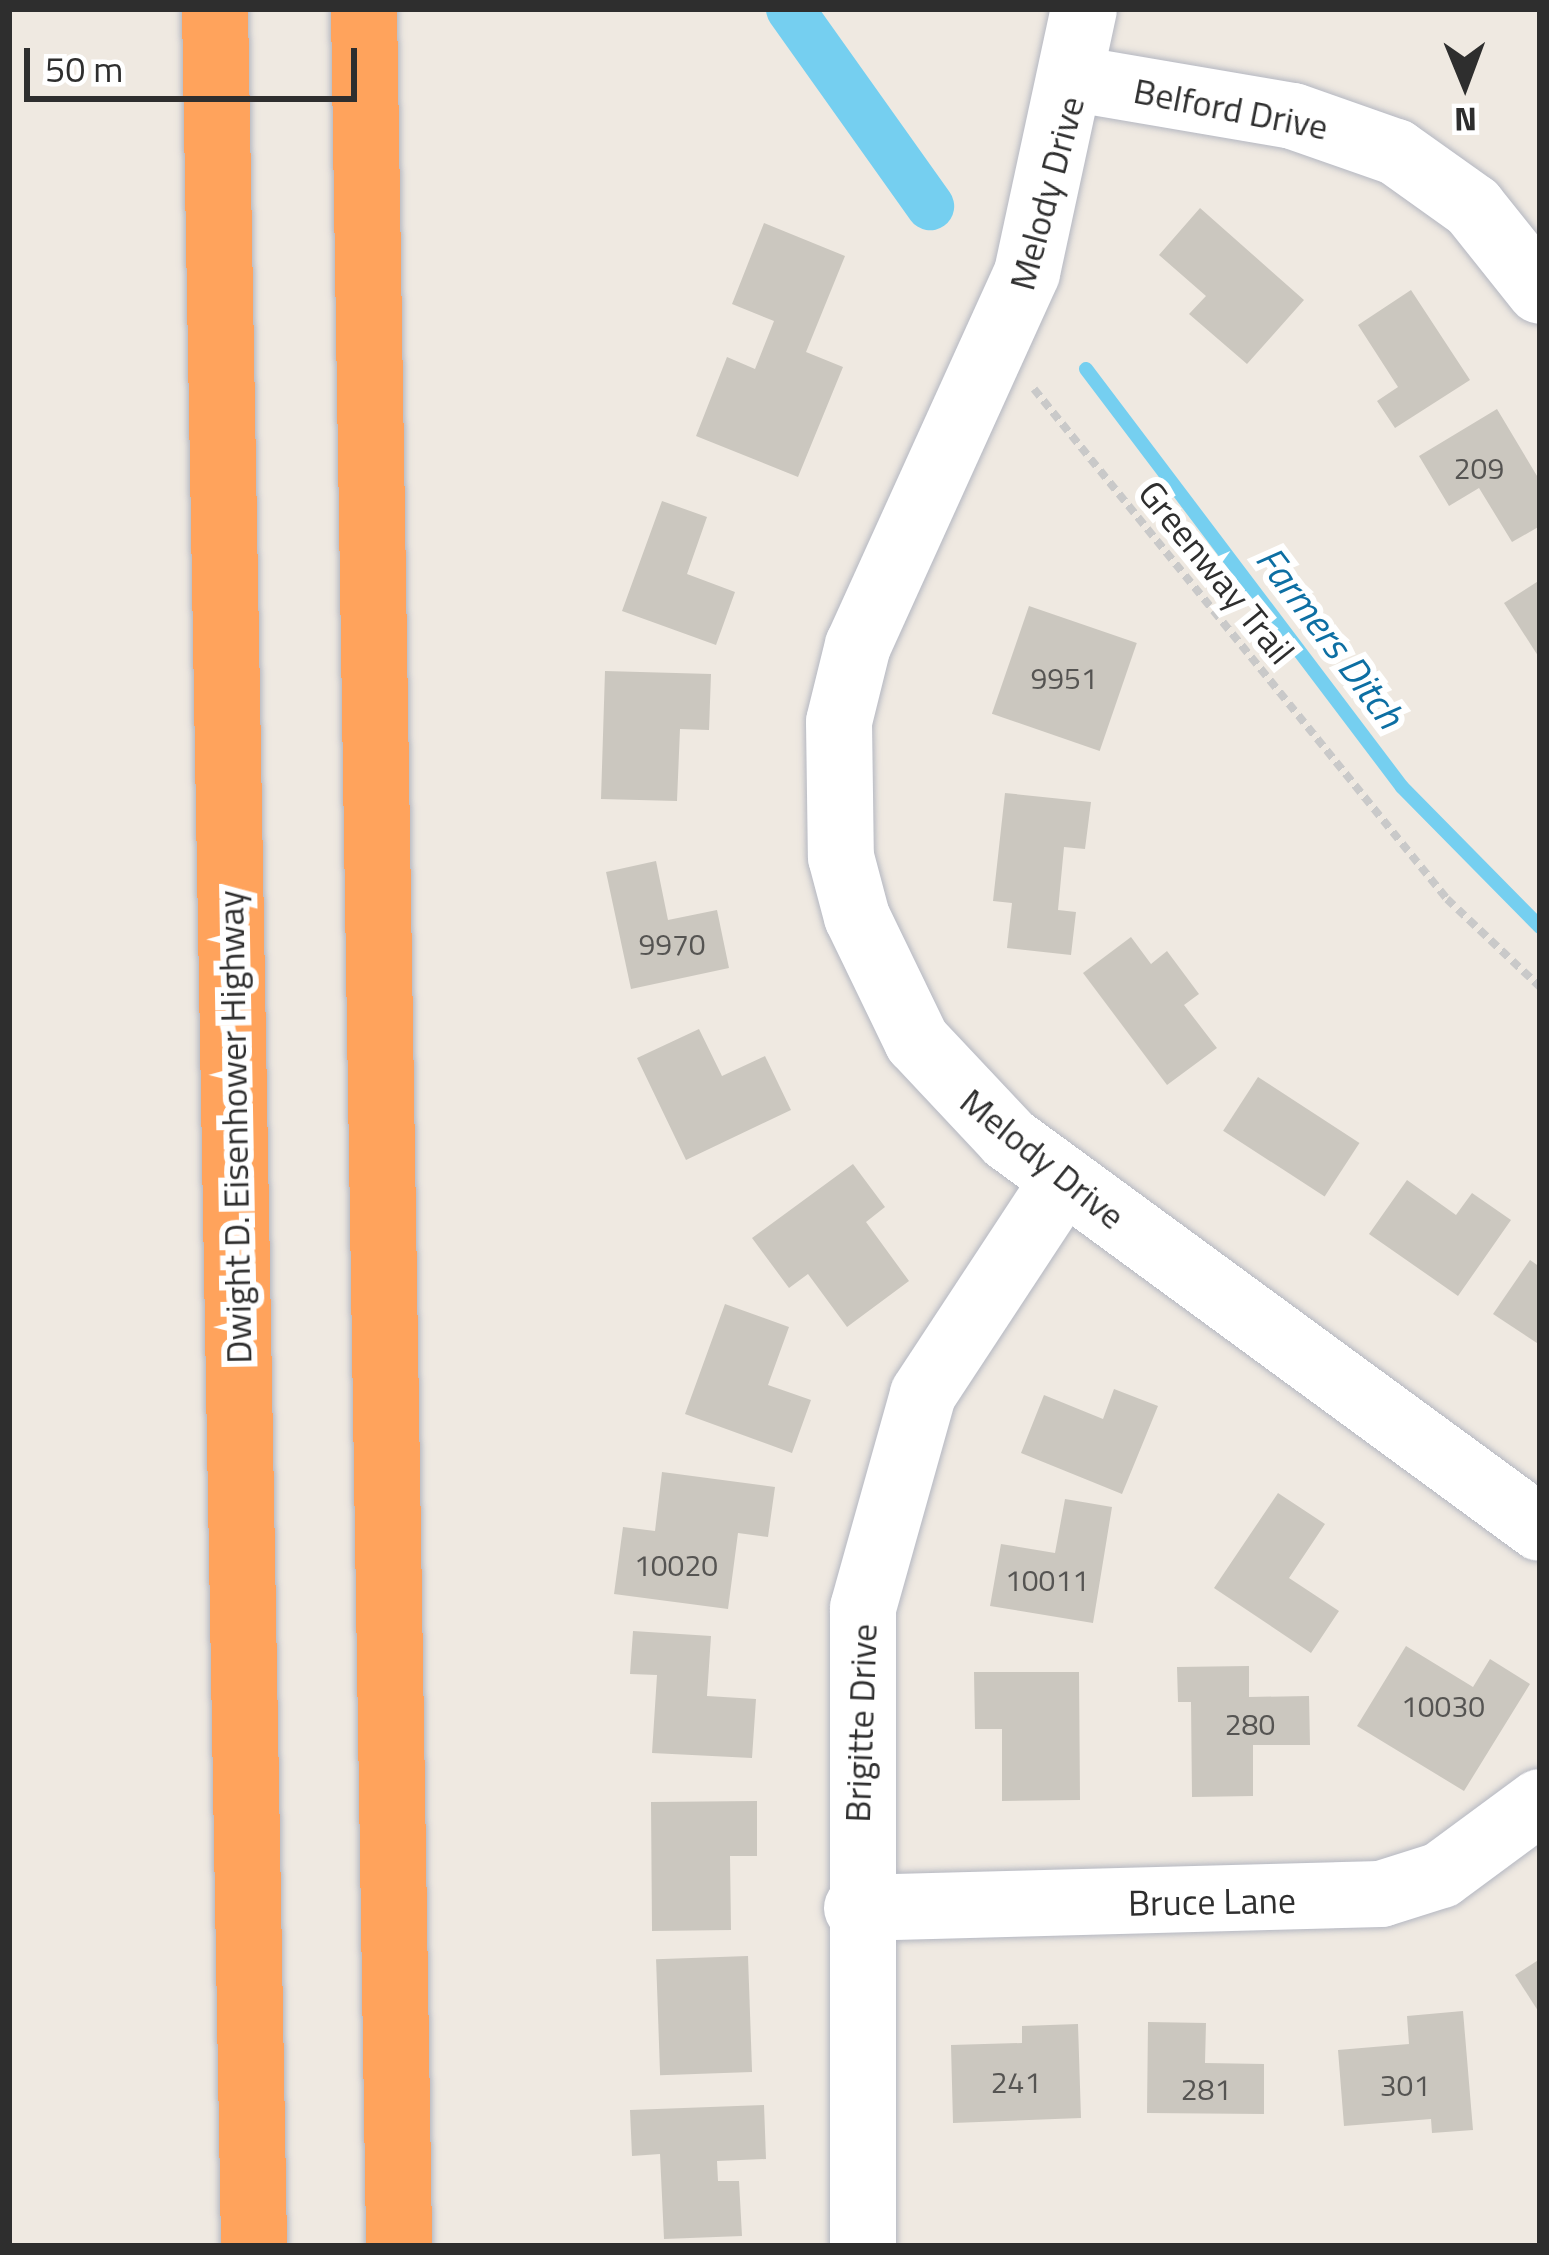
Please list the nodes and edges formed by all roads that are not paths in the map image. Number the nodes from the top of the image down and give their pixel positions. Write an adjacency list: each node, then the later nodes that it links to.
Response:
1 (215, 9): 11 (highway, Dwight D. Eisenhower Highway)
2 (364, 9): 10 (highway)
3 (1084, 9): 4 (street, Melody Drive)
4 (1076, 79): 5 (street, Belford Drive); 6 (street, Melody Drive)
5 (1540, 291)
6 (1063, 1180): 7 (street, Melody Drive); 9 (street, Brigitte Drive)
7 (1540, 1528)
8 (1540, 1802): 9 (street, Bruce Lane)
9 (857, 1908): 14 (street, Brigitte Drive)
10 (398, 2152): 12 (highway); 13 (highway)
11 (254, 2246)
12 (371, 2246)
13 (399, 2246)
14 (863, 2246)

